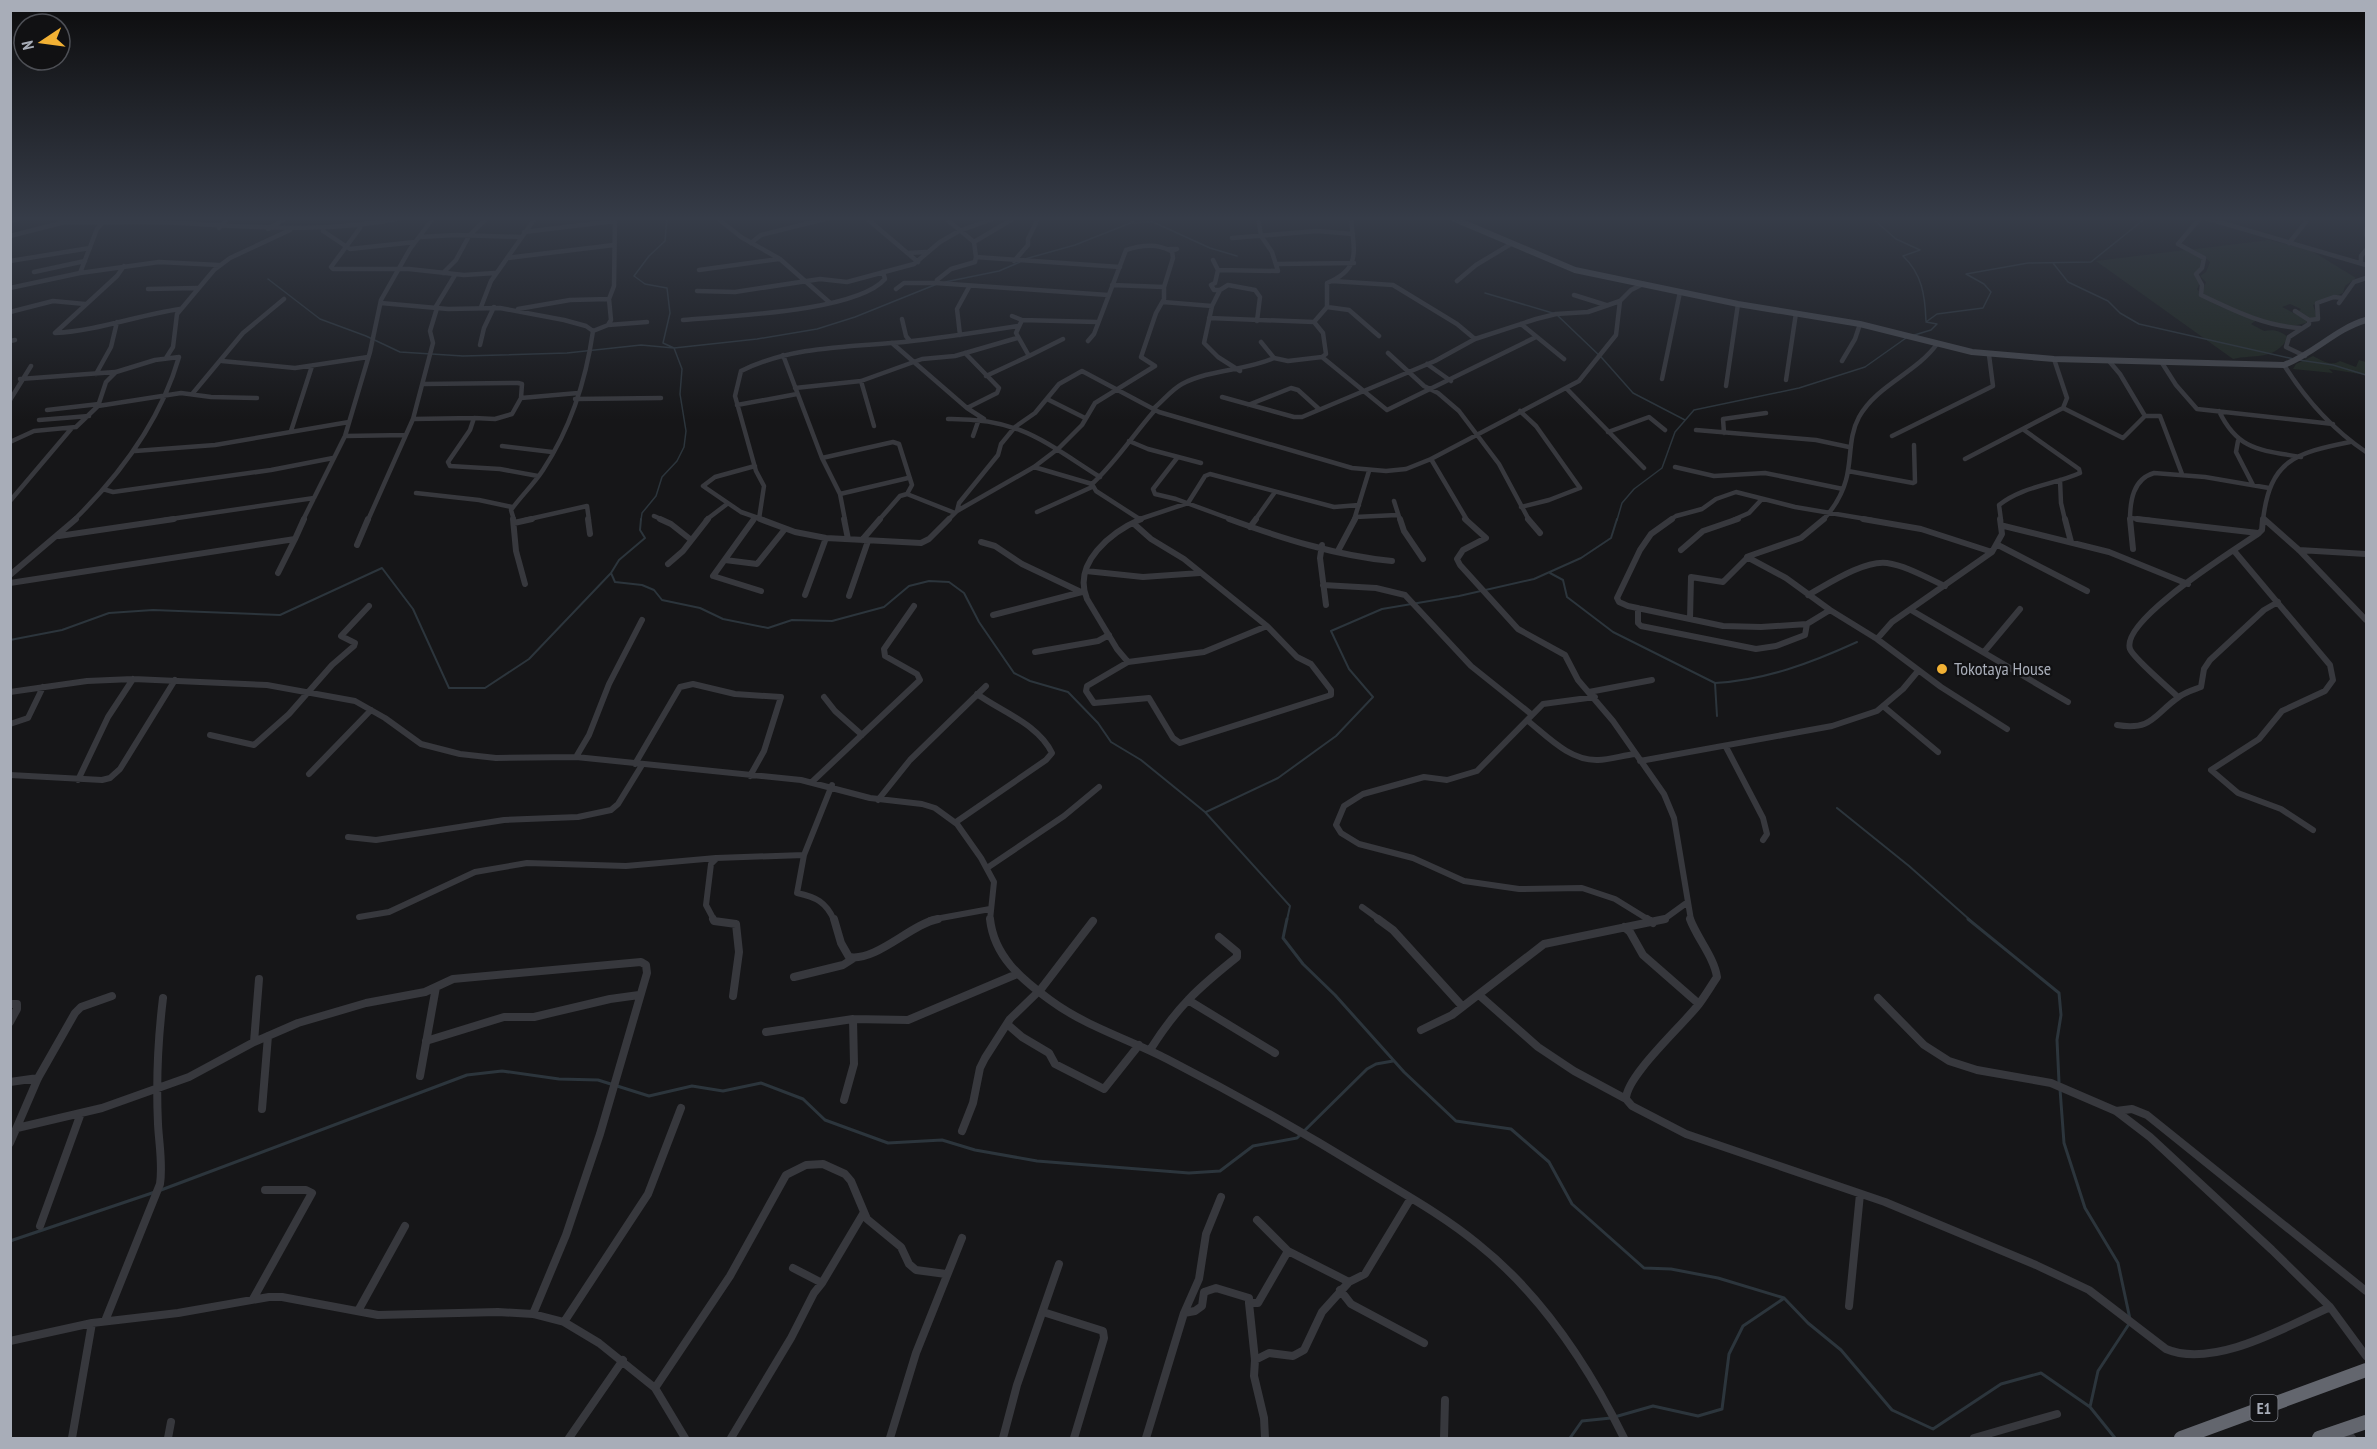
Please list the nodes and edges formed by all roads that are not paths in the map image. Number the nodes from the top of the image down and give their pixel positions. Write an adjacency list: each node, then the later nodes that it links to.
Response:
1 (26, 285): 25 (street)
2 (107, 285): 41 (street)
3 (200, 285): 26 (street)
4 (391, 285): 40 (street)
5 (451, 285): 48 (street)
6 (490, 285): 45 (street)
7 (614, 285): 36 (street)
8 (779, 285): 31 (street)
9 (811, 285): 38 (street)
10 (879, 285): 38 (street)
11 (903, 285): 29 (street)
12 (932, 285): 24 (street)
13 (1112, 285): 27 (street); 33 (street)
14 (1165, 285): 27 (street)
15 (1212, 285): 30 (street)
16 (1228, 285): 30 (street)
17 (1232, 285): 61 (street)
18 (1327, 285): 47 (street)
19 (1387, 285): 77 (street)
20 (1642, 285): 37 (street)
21 (1646, 285): 32 (main road)
22 (2202, 285): 70 (street)
23 (2352, 285): 58 (street)
24 (969, 287): 33 (street); 72 (street)
25 (10, 288)
26 (197, 288): 28 (street); 49 (street)
27 (1164, 288): 39 (street)
28 (148, 289)
29 (896, 289)
30 (1220, 290): 44 (street)
31 (697, 291)
32 (1680, 292): 42 (main road); 111 (street)
33 (1108, 295): 64 (street)
34 (1574, 296): 43 (street)
35 (284, 299): 96 (street)
36 (609, 299): 50 (street); 68 (street)
37 (1620, 301): 43 (street); 117 (street)
38 (829, 302): 60 (street)
39 (1163, 302): 44 (street); 118 (street)
40 (381, 303): 48 (street); 90 (street)
41 (85, 304): 52 (street); 62 (street)
42 (1738, 304): 53 (main road); 116 (street)
43 (1607, 305): 66 (street)
44 (1212, 306): 55 (street)
45 (481, 307): 46 (street); 48 (street)
46 (494, 307): 50 (street); 83 (street)
47 (1327, 307): 65 (street); 73 (street)
48 (436, 308): 115 (street)
49 (180, 309): 62 (street); 92 (street)
50 (512, 310): 71 (street)
51 (2295, 311): 58 (street)
52 (10, 312)
53 (1796, 313): 67 (main road); 112 (street)
54 (1012, 316): 57 (street)
55 (1209, 318): 61 (street); 105 (street)
56 (902, 319): 78 (street)
57 (1022, 320): 64 (street); 69 (street)
58 (2309, 320): 70 (street)
59 (2367, 320): 89 (main road)
60 (683, 321)
61 (1257, 321): 65 (street)
62 (117, 322): 108 (street)
63 (647, 322): 68 (street)
64 (1097, 322): 79 (street)
65 (1314, 322): 91 (street)
66 (1521, 324): 74 (street); 77 (street)
67 (1860, 324): 82 (main road); 97 (street)
68 (608, 325): 71 (street)
69 (1018, 326): 72 (street); 75 (street)
70 (2300, 328): 89 (street)
71 (593, 331): 123 (street)
72 (960, 334): 78 (street)
73 (1379, 336)
74 (1536, 337): 94 (street); 114 (street)
75 (1017, 338): 84 (street); 88 (street)
76 (1063, 339): 88 (street)
77 (1475, 339): 101 (street)
78 (910, 341): 81 (street)
79 (1088, 341)
80 (1261, 342): 93 (street)
81 (892, 343): 86 (street); 99 (street)
82 (1937, 344): 87 (main road); 175 (street)
83 (480, 345)
84 (965, 353): 99 (street); 109 (street)
85 (1388, 353): 106 (street)
86 (783, 355): 120 (street); 133 (street)
87 (1989, 355): 95 (main road); 168 (street)
88 (1029, 356): 109 (street)
89 (2305, 356): 102 (main road)
90 (368, 357): 104 (street); 151 (street)
91 (1322, 357): 93 (street); 121 (street)
92 (165, 358): 107 (street); 124 (street)
93 (1274, 358): 105 (street)
94 (1564, 359)
95 (2054, 359): 98 (main road); 136 (street)
96 (222, 361): 104 (street); 122 (street)
97 (1842, 361)
98 (2109, 361): 100 (main road); 144 (street)
99 (914, 362): 113 (street); 135 (street)
100 (2162, 363): 102 (main road); 141 (street)
101 (1427, 364): 106 (street); 114 (street)
102 (2284, 365): 152 (street)
103 (31, 366): 110 (street)
104 (312, 366): 159 (street)
105 (1240, 371): 139 (street)
106 (1408, 371): 119 (street); 121 (street)
107 (116, 372): 108 (street); 132 (street)
108 (96, 374): 110 (street)
109 (987, 376): 135 (street)
110 (21, 379): 131 (street)
111 (1662, 379)
112 (1785, 380)
113 (861, 381): 120 (street); 153 (street)
114 (1451, 381): 119 (street)
115 (423, 384): 126 (street); 147 (street)
116 (1726, 386)
117 (1566, 388): 140 (street); 160 (street)
118 (1117, 389): 130 (street); 139 (street); 146 (street)
119 (1432, 390): 121 (street); 161 (street)
120 (796, 391): 133 (street); 182 (street)
121 (1362, 391): 137 (street)
122 (193, 393): 124 (street); 125 (street)
123 (578, 393): 126 (street); 129 (street)
124 (165, 395): 132 (street); 177 (street)
125 (257, 398)
126 (521, 398): 145 (street)
127 (661, 398): 129 (street)
128 (1222, 398): 134 (street)
129 (575, 399): 179 (street)
130 (1047, 399): 146 (street); 154 (street)
131 (10, 400)
132 (99, 405): 138 (street); 143 (street)
133 (737, 405): 187 (street)
134 (1248, 405): 137 (street); 137 (street)
135 (967, 408): 149 (street)
136 (2063, 408): 144 (street); 158 (street)
137 (1319, 409)
138 (48, 410)
139 (1154, 410): 169 (street); 191 (street)
140 (1520, 411): 161 (street); 215 (street)
141 (2219, 411): 152 (street); 170 (street)
142 (1766, 413): 162 (street)
143 (90, 416): 150 (street); 155 (street)
144 (2145, 416): 193 (street)
145 (474, 418): 147 (street); 194 (street)
146 (1085, 418): 176 (street)
147 (413, 419): 164 (street)
148 (948, 419): 149 (street)
149 (981, 419): 154 (street); 167 (street)
150 (39, 420)
151 (349, 422): 159 (street); 166 (street)
152 (2333, 424): 172 (street)
153 (874, 426)
154 (1015, 427): 176 (street); 216 (street)
155 (71, 429): 165 (street); 209 (street)
156 (1665, 430): 160 (street)
157 (1696, 430): 162 (street)
158 (2024, 430): 185 (street); 197 (street)
159 (291, 431): 177 (street)
160 (1608, 432): 190 (street)
161 (1477, 433): 184 (street); 215 (street)
162 (1724, 433): 175 (street)
163 (10, 435): 165 (street)
164 (406, 435): 166 (street); 242 (street)
165 (20, 436): 171 (street)
166 (345, 436): 181 (street)
167 (973, 436)
168 (1892, 436)
169 (1129, 441): 183 (street); 195 (street)
170 (2238, 441): 180 (street); 198 (street)
171 (10, 442)
172 (2350, 442): 178 (street); 180 (street)
173 (1914, 445): 192 (street)
174 (502, 446): 179 (street)
175 (1849, 447): 192 (street)
176 (1059, 448): 188 (street); 195 (street)
177 (135, 451): 200 (street)
178 (2366, 451)
179 (552, 452): 194 (street)
180 (2302, 457): 202 (street)
181 (333, 458): 200 (street); 207 (street)
182 (822, 458): 196 (street); 205 (street)
183 (1177, 458): 186 (street); 211 (street)
184 (1431, 459): 191 (street); 300 (street)
185 (1965, 459)
186 (1201, 463)
187 (755, 466): 212 (street); 223 (street)
188 (1034, 467): 199 (street); 216 (street)
189 (1675, 467): 201 (street)
190 (1644, 468)
191 (1369, 471): 213 (street)
192 (1848, 471): 201 (street)
193 (2182, 474): 198 (street); 222 (street)
194 (538, 476): 214 (street)
195 (1101, 477): 199 (street)
196 (908, 478): 205 (street); 206 (street)
197 (2060, 480): 228 (street); 241 (street)
198 (2253, 485): 202 (street)
199 (1092, 486): 217 (street); 225 (street)
200 (103, 489): 234 (street)
201 (1843, 489): 218 (street)
202 (2269, 489): 224 (street)
203 (1275, 492): 211 (street); 213 (street); 229 (street)
204 (416, 493): 214 (street)
205 (840, 494): 238 (street)
206 (907, 494): 216 (street); 239 (street)
207 (314, 498): 234 (street); 236 (street)
208 (1762, 499): 218 (street); 247 (street); 276 (street)
209 (10, 501)
210 (1394, 501): 219 (street)
211 (1188, 503): 225 (street); 229 (street)
212 (727, 504): 223 (street); 237 (street)
213 (1359, 505): 221 (street)
214 (512, 507): 226 (street)
215 (1521, 507): 231 (street)
216 (956, 512): 239 (street)
217 (1037, 512)
218 (1828, 513): 249 (street); 252 (street)
219 (1398, 515): 221 (street); 253 (street)
220 (654, 516): 237 (street)
221 (1355, 517): 245 (street)
222 (2130, 518): 232 (street); 246 (street)
223 (757, 519): 230 (street); 254 (street)
224 (2264, 519): 232 (street); 248 (street)
225 (1141, 520): 227 (street)
226 (514, 522): 233 (street); 262 (street)
227 (1132, 523): 257 (street); 259 (street)
228 (2004, 526): 241 (street); 244 (street)
229 (1250, 527): 243 (street)
230 (784, 529): 235 (street); 254 (street)
231 (1540, 533)
232 (2259, 533): 250 (street)
233 (590, 534)
234 (57, 537): 260 (street)
235 (826, 538): 238 (street); 269 (street)
236 (295, 539): 258 (street); 261 (street)
237 (690, 539): 256 (street)
238 (848, 539): 239 (street)
239 (865, 541): 271 (street)
240 (981, 542): 268 (street)
241 (2071, 542): 263 (street)
242 (357, 545)
243 (1322, 545): 245 (street); 264 (street)
244 (1998, 545): 249 (street); 267 (street)
245 (1339, 549): 255 (street)
246 (2133, 549)
247 (1681, 550)
248 (2299, 550): 251 (street); 283 (street)
249 (1992, 552): 265 (street)
250 (2235, 552): 263 (street); 272 (street)
251 (2367, 554)
252 (1747, 557): 270 (street); 281 (street)
253 (1423, 559)
254 (725, 560): 266 (street)
255 (1392, 561)
256 (668, 564)
257 (1086, 572): 259 (street); 268 (street)
258 (278, 573)
259 (1200, 573): 285 (street)
260 (10, 575)
261 (10, 583)
262 (525, 584)
263 (2188, 584): 302 (street)
264 (1323, 585): 273 (street); 306 (street)
265 (1945, 586): 270 (street); 279 (street)
266 (761, 591)
267 (2087, 591)
268 (1082, 592): 280 (street); 286 (street)
269 (805, 595)
270 (1808, 595): 278 (street)
271 (849, 596)
272 (2278, 602): 302 (street); 326 (street)
273 (1326, 605)
274 (369, 606): 298 (street)
275 (914, 606): 311 (street)
276 (1638, 608): 281 (street); 284 (street)
277 (2020, 609): 289 (street)
278 (1830, 610): 284 (street); 287 (street)
279 (1911, 610): 287 (street); 289 (street)
280 (993, 615)
281 (1690, 619): 284 (street)
282 (642, 620): 314 (street)
283 (2367, 620)
284 (1807, 624)
285 (1267, 626): 290 (street); 290 (street)
286 (1109, 635): 288 (street); 290 (street)
287 (1876, 639): 291 (street)
288 (1035, 652)
289 (1984, 652): 303 (street)
290 (1128, 662)
291 (1918, 671): 304 (street); 309 (street)
292 (133, 679): 293 (street); 296 (street); 320 (street)
293 (175, 680): 298 (street); 320 (street)
294 (1652, 680): 300 (street)
295 (986, 686): 299 (street)
296 (44, 687): 297 (street); 307 (street)
297 (10, 692)
298 (307, 693): 305 (street); 310 (street)
299 (977, 694): 324 (street); 325 (street)
300 (1592, 695): 306 (street); 315 (street)
301 (824, 697): 311 (street)
302 (2178, 697): 308 (street)
303 (2068, 702)
304 (1883, 706): 312 (street); 313 (street)
305 (371, 710): 314 (street); 317 (street)
306 (1530, 718): 315 (street); 337 (street)
307 (10, 724)
308 (2117, 725)
309 (2007, 729)
310 (210, 735)
311 (862, 735): 321 (street)
312 (1726, 747): 315 (street); 328 (street)
313 (1938, 752)
314 (576, 757): 316 (street)
315 (1638, 757): 332 (street)
316 (638, 765): 319 (street); 319 (street); 327 (street)
317 (309, 774)
318 (10, 775): 320 (street)
319 (750, 776): 321 (street)
320 (78, 780)
321 (813, 782): 322 (street)
322 (832, 785): 324 (street); 329 (street)
323 (1099, 787): 331 (street)
324 (878, 800): 325 (street)
325 (956, 822): 331 (street)
326 (2313, 830)
327 (348, 837)
328 (1763, 840)
329 (804, 855): 330 (street); 340 (street)
330 (716, 858): 335 (street); 349 (street)
331 (987, 868): 334 (street)
332 (1685, 904): 337 (street); 354 (street)
333 (1362, 907): 355 (street)
334 (990, 909): 340 (street); 341 (street)
335 (359, 917)
336 (1093, 921): 345 (street)
337 (1653, 923): 338 (street)
338 (1624, 927): 347 (street); 354 (street)
339 (1219, 937): 352 (street)
340 (854, 958): 342 (street)
341 (1017, 974): 345 (street); 356 (street)
342 (794, 977)
343 (259, 979): 363 (street)
344 (436, 987): 346 (street); 361 (street); 362 (street)
345 (1038, 991): 358 (street); 364 (street)
346 (639, 995): 362 (street); 404 (street)
347 (1479, 995): 355 (street); 371 (street)
348 (112, 996): 368 (street)
349 (733, 996)
350 (163, 998): 370 (street)
351 (1878, 998): 375 (street)
352 (1188, 1000): 365 (street); 366 (street)
353 (10, 1004): 357 (street)
354 (1699, 1004): 371 (street)
355 (1462, 1006): 359 (street)
356 (853, 1019): 360 (street); 372 (street)
357 (10, 1022)
358 (1007, 1024): 364 (street); 378 (street)
359 (1421, 1030)
360 (766, 1032)
361 (268, 1036): 363 (street); 373 (street)
362 (426, 1041): 367 (street)
363 (254, 1042): 370 (street)
364 (1139, 1045): 365 (street)
365 (1150, 1050): 383 (street)
366 (1275, 1053)
367 (420, 1076)
368 (38, 1078): 369 (street); 377 (street)
369 (10, 1082)
370 (159, 1088): 376 (street); 405 (street)
371 (1626, 1099): 381 (street)
372 (844, 1100)
373 (262, 1108)
374 (681, 1108): 406 (street)
375 (2116, 1111): 396 (street); 400 (street)
376 (81, 1113): 377 (street); 386 (street)
377 (17, 1128): 379 (street)
378 (962, 1131)
379 (10, 1143)
380 (265, 1190): 397 (street)
381 (1860, 1194): 399 (street); 400 (street)
382 (1221, 1197): 403 (street)
383 (1411, 1198): 393 (street); 431 (street)
384 (863, 1214): 392 (street); 394 (street); 414 (street)
385 (1257, 1221): 389 (street)
386 (40, 1226)
387 (405, 1226): 401 (street)
388 (962, 1238): 392 (street)
389 (1288, 1251): 393 (street); 398 (street)
390 (1059, 1264): 402 (street)
391 (793, 1268): 394 (street)
392 (946, 1274): 425 (street)
393 (1348, 1282): 395 (street)
394 (822, 1283): 424 (street)
395 (1340, 1290): 409 (street); 412 (street)
396 (2367, 1291)
397 (253, 1299): 401 (street); 405 (street)
398 (1249, 1303): 403 (street); 412 (street)
399 (1849, 1306)
400 (2330, 1307): 410 (street)
401 (358, 1311): 404 (street)
402 (1043, 1312): 426 (street); 427 (street)
403 (1184, 1313): 428 (street)
404 (533, 1314): 406 (street)
405 (105, 1321): 407 (street)
406 (564, 1322): 411 (street)
407 (92, 1323): 408 (street); 420 (street)
408 (10, 1341)
409 (1424, 1343)
410 (2367, 1356)
411 (623, 1360): 414 (street); 422 (street)
412 (1255, 1360): 429 (street)
413 (2367, 1370): 433 (highway, E1)
414 (655, 1388): 423 (street)
415 (1445, 1400): 430 (street)
416 (2057, 1414): 432 (street)
417 (171, 1422): 421 (street)
418 (2367, 1422): 419 (highway)
419 (2347, 1434): 434 (highway)
420 (72, 1438)
421 (168, 1438)
422 (569, 1438)
423 (685, 1438)
424 (731, 1438)
425 (890, 1438)
426 (1003, 1438)
427 (1074, 1438)
428 (1146, 1438)
429 (1265, 1438)
430 (1444, 1438)
431 (1624, 1438)
432 (1974, 1438)
433 (2181, 1438)
434 (2319, 1438)

